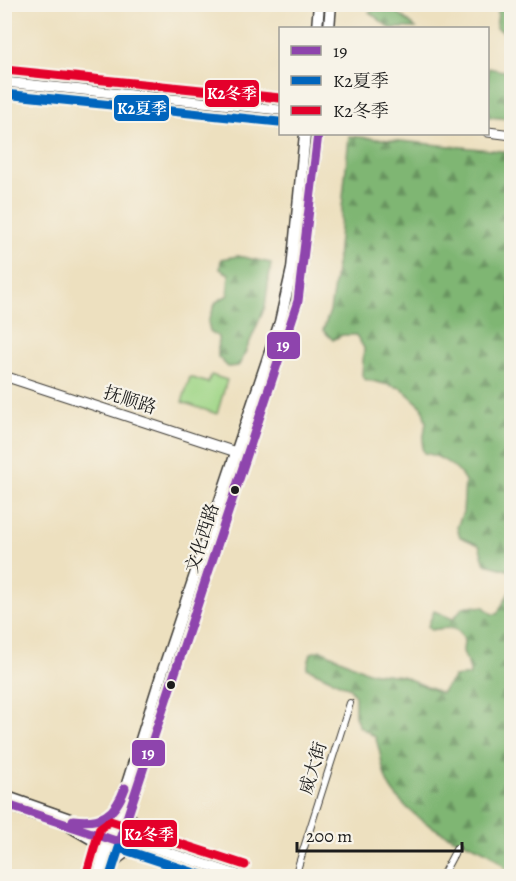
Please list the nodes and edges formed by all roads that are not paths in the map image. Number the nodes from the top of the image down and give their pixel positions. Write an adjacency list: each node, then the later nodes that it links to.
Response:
1 (320, 4): 3 (main road)
2 (331, 4): 4 (main road)
3 (317, 27)
4 (328, 27)
5 (4, 82): 6 (street)
6 (279, 110)
7 (489, 132): 10 (street)
8 (305, 135): 12 (main road, 文化西路)
9 (318, 135): 12 (main road, 文化西路)
10 (512, 135)
11 (4, 376): 12 (street, 抚顺路)
12 (241, 454): 15 (main road, 文化西路)
13 (350, 703): 24 (street, 威大街)
14 (4, 796): 17 (main road)
15 (127, 800): 17 (main road); 18 (main road, 文化西路); 19 (main road)
16 (4, 804): 17 (main road)
17 (70, 823): 18 (main road); 21 (main road)
18 (115, 838): 19 (street); 21 (main road, 文化西路)
19 (149, 848): 21 (main road); 22 (street); 23 (street)
20 (457, 848): 25 (street)
21 (103, 876)
22 (228, 876)
23 (241, 876)
24 (295, 876)
25 (442, 876)

